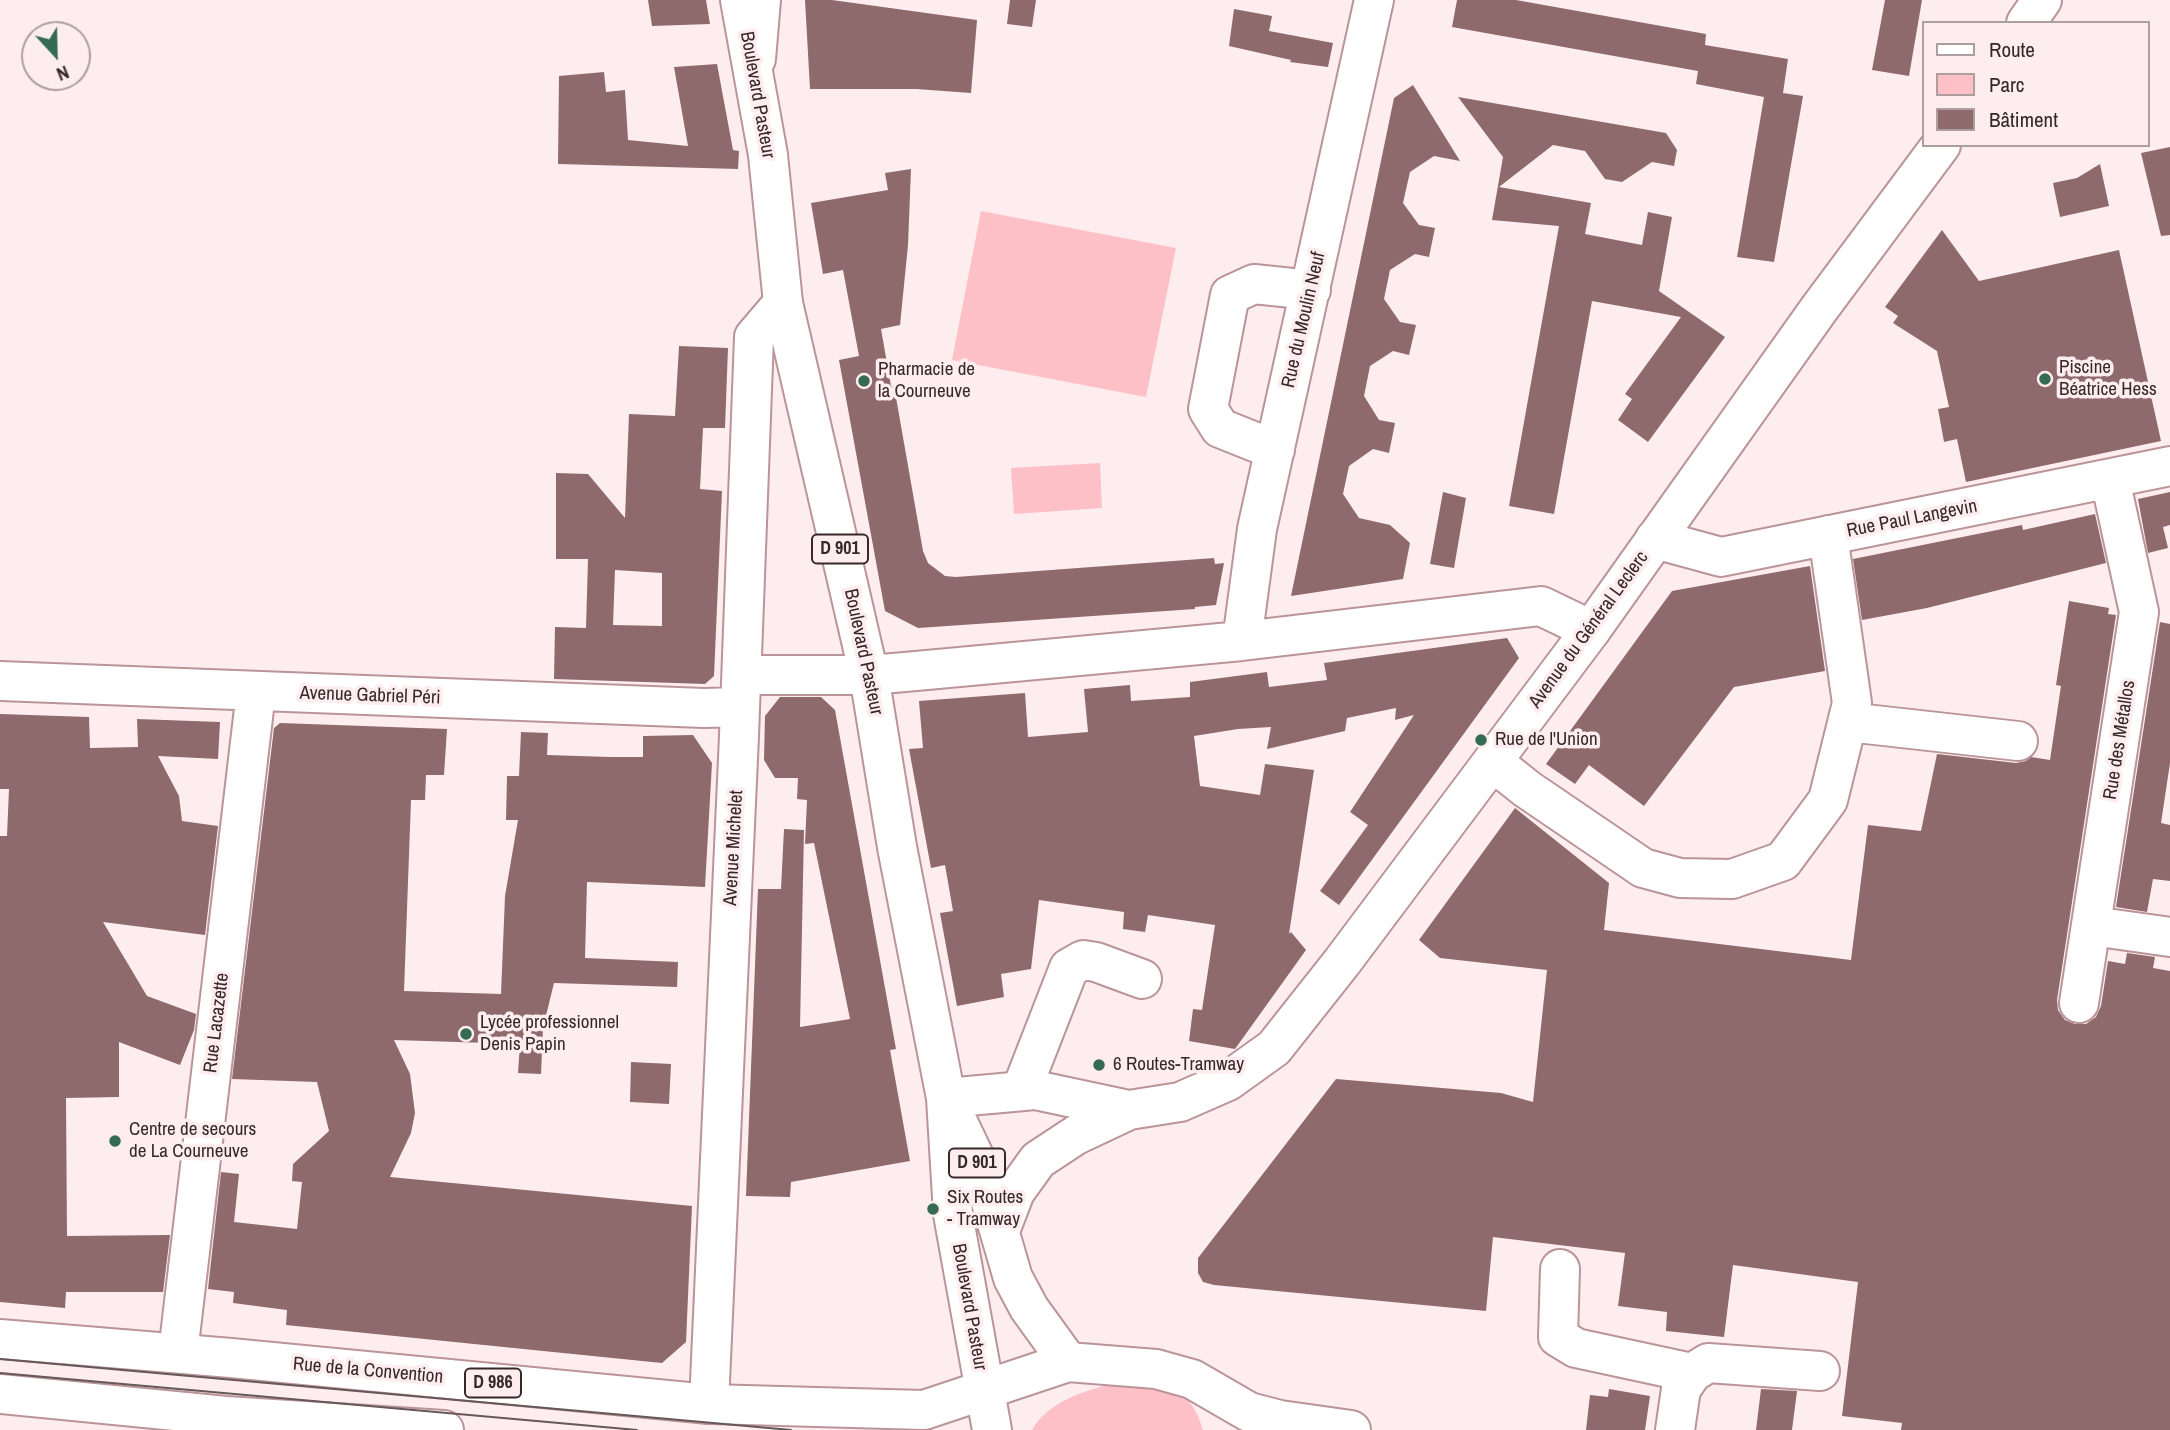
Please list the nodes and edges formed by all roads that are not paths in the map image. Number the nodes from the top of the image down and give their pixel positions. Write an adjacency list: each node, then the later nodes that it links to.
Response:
1 (740, 0): 4 (main road, Boulevard Pasteur / D 901)
2 (761, 0): 4 (main road)
3 (1374, 0): 6 (main road, Rue du Moulin Neuf)
4 (754, 75): 7 (main road, Boulevard Pasteur / D 901)
5 (1940, 147): 12 (main road, Avenue du Général Leclerc)
6 (1311, 290): 8 (main road, Rue du Moulin Neuf); 8 (main road)
7 (783, 303): 15 (main road, Boulevard Pasteur / D 901); 17 (main road, Avenue Michelet)
8 (1275, 450): 14 (main road, Rue du Moulin Neuf)
9 (2170, 466): 10 (main road, Rue Paul Langevin)
10 (2110, 479): 11 (main road, Rue Paul Langevin); 22 (main road, Rue des Métallos)
11 (1828, 535): 12 (main road, Rue Paul Langevin); 19 (main road)
12 (1656, 539): 13 (main road, Avenue du Général Leclerc)
13 (1591, 630): 14 (main road); 21 (main road, Avenue du Général Leclerc)
14 (1242, 641): 15 (main road)
15 (869, 675): 17 (main road, Avenue Gabriel Péri); 27 (main road, Boulevard Pasteur / D 901)
16 (0, 681): 18 (main road, Avenue Gabriel Péri)
17 (741, 691): 18 (main road, Avenue Gabriel Péri); 38 (main road, Avenue Michelet)
18 (256, 692): 32 (main road, Rue Lacazette)
19 (1848, 722): 20 (main road); 21 (main road)
20 (2018, 741)
21 (1493, 762): 28 (main road, Avenue du Général Leclerc)
22 (2091, 926): 23 (main road); 25 (main road, Rue des Métallos)
23 (2170, 937)
24 (1142, 979): 26 (main road)
25 (2079, 1003)
26 (1021, 1091): 27 (main road, Avenue du Général Leclerc); 28 (main road, Avenue du Général Leclerc)
27 (946, 1098): 29 (main road, Boulevard Pasteur / D 901); 36 (main road, Boulevard Pasteur / D 901)
28 (1129, 1110): 29 (main road, Avenue du Général Leclerc)
29 (1000, 1231): 33 (main road, Boulevard Pasteur / D 901)
30 (1560, 1269): 35 (main road)
31 (0, 1339): 32 (main road, Rue de la Convention / D 986)
32 (159, 1352): 38 (main road, Rue de la Convention / D 986); 39 (main road)
33 (1068, 1362): 36 (main road, Rue de la Convention); 40 (main road)
34 (1820, 1371): 35 (main road)
35 (1692, 1373): 44 (main road)
36 (984, 1391): 38 (main road, Rue de la Convention / D 986); 42 (main road, Boulevard Pasteur)
37 (0, 1394): 39 (main road)
38 (709, 1404)
39 (190, 1412): 41 (main road)
40 (1249, 1421): 43 (main road)
41 (444, 1430)
42 (992, 1430)
43 (1351, 1430)
44 (1675, 1430)

